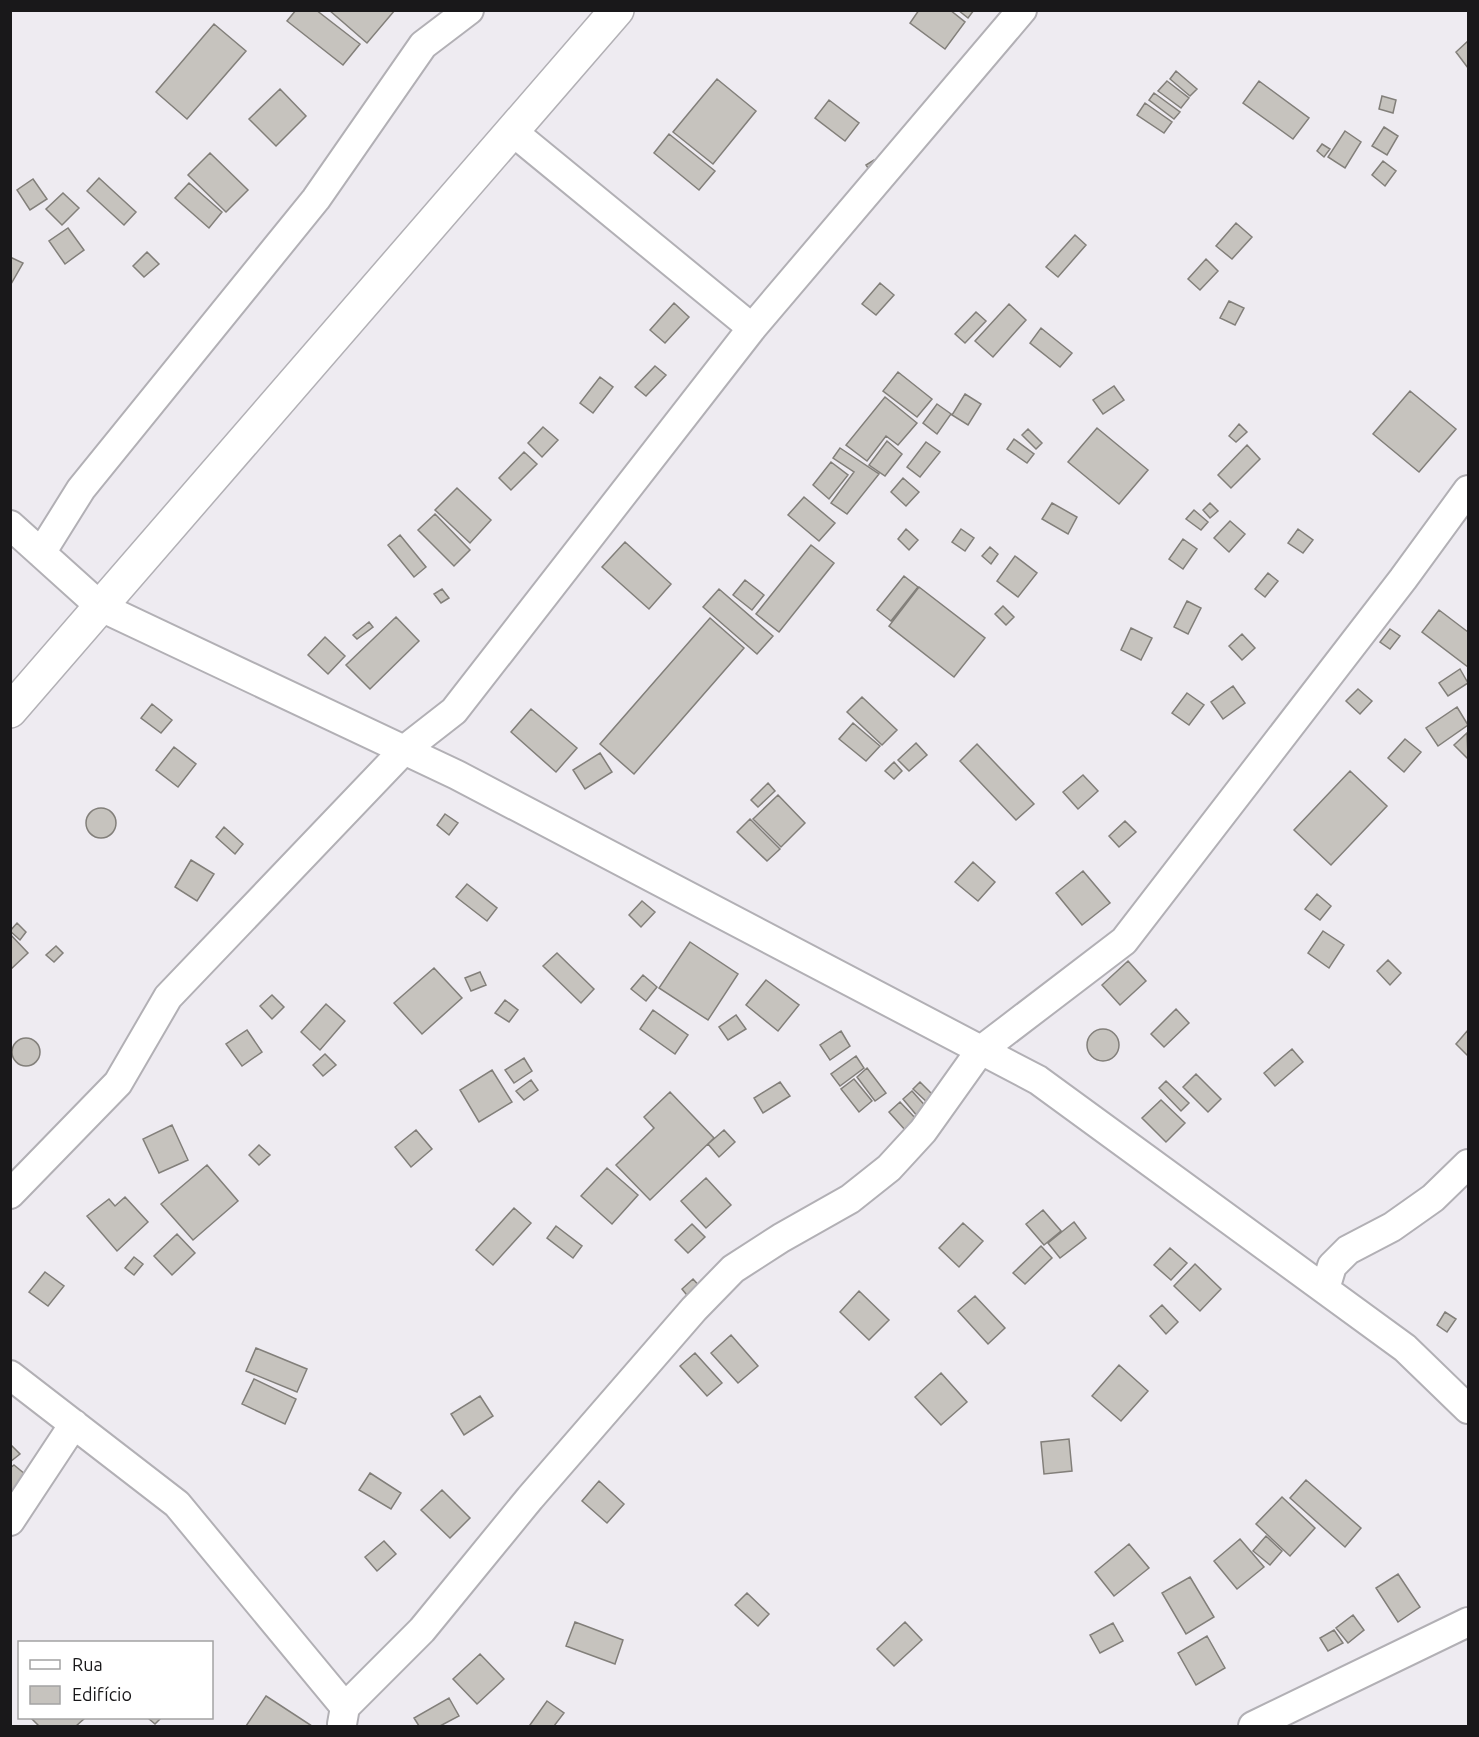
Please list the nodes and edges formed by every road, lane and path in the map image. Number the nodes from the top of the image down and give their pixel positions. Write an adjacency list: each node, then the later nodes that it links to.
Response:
1 (469, 10): 8 (street)
2 (1022, 10): 5 (street)
3 (610, 13): 4 (highway)
4 (512, 131): 5 (street); 9 (highway)
5 (752, 328): 11 (street)
6 (1468, 490): 12 (street)
7 (10, 525): 8 (street)
8 (41, 553): 9 (street)
9 (101, 607): 10 (highway); 11 (street)
10 (10, 711)
11 (404, 750): 12 (street); 14 (street)
12 (980, 1051): 15 (street); 21 (street)
13 (1468, 1164): 15 (street)
14 (10, 1194)
15 (1324, 1289): 17 (street)
16 (10, 1375): 18 (street)
17 (1468, 1409)
18 (74, 1424): 19 (street); 21 (street)
19 (10, 1521)
20 (1468, 1622): 22 (street)
21 (343, 1717)
22 (1253, 1726)

